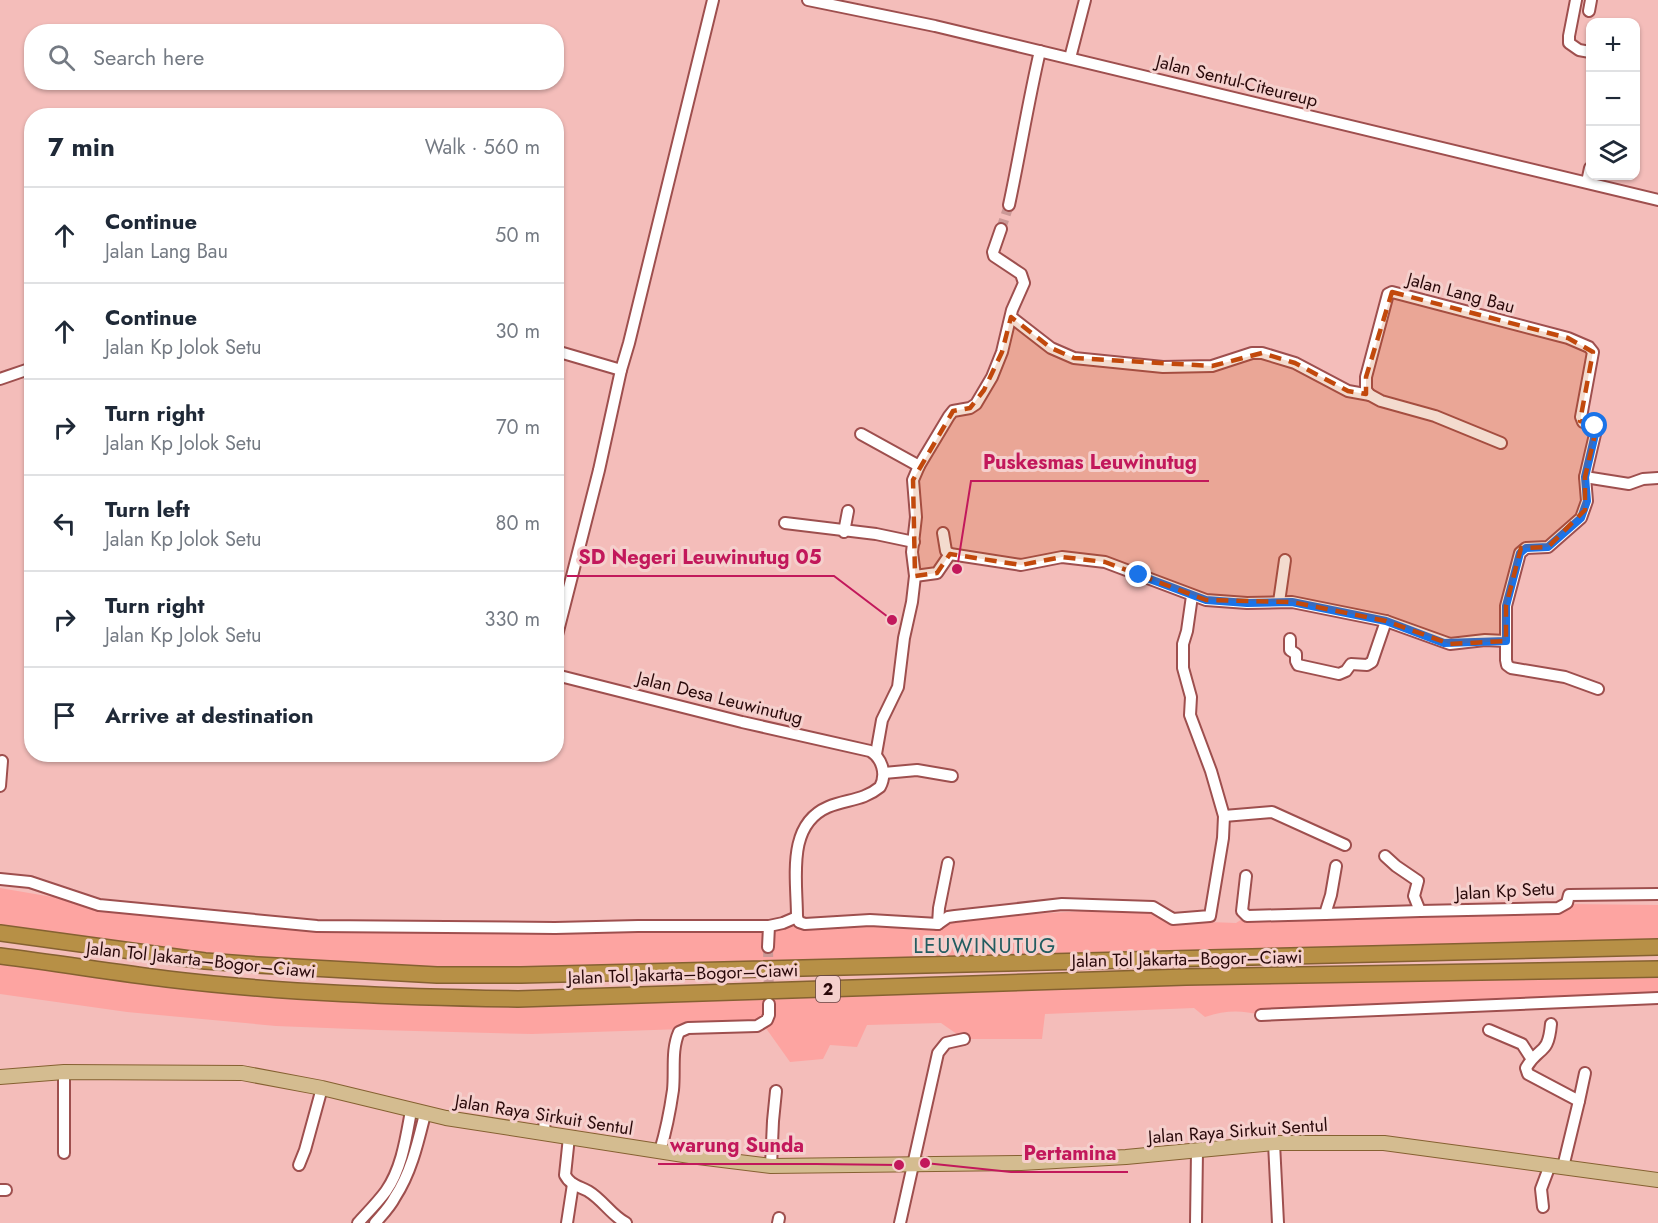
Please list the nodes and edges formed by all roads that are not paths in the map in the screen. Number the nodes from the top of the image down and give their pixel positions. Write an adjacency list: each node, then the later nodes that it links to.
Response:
1 (713, 0): 14 (street)
2 (808, 0): 5 (street, Jalan Sentul-Citeureup)
3 (1085, 0): 7 (street)
4 (1576, 0): 6 (street)
5 (1040, 51): 7 (street, Jalan Sentul-Citeureup); 10 (street)
6 (1586, 51)
7 (1070, 58): 8 (street, Jalan Sentul-Citeureup)
8 (1587, 182): 9 (street, Jalan Sentul-Citeureup)
9 (1658, 200)
10 (1009, 205)
11 (1001, 229): 12 (street)
12 (1011, 316): 17 (street); 20 (street)
13 (564, 353): 14 (street)
14 (621, 370): 33 (street)
15 (24, 371): 16 (street)
16 (0, 379)
17 (1370, 395): 19 (street); 21 (street, Jalan Lang Bau)
18 (861, 434): 20 (street)
19 (1501, 442)
20 (919, 465): 27 (street)
21 (1585, 477): 22 (street); 36 (street)
22 (1658, 478)
23 (848, 512): 25 (street)
24 (785, 522): 25 (street)
25 (844, 532): 27 (street)
26 (943, 532): 28 (street)
27 (914, 542): 30 (street)
28 (948, 553): 30 (street); 31 (street)
29 (1285, 560): 32 (street)
30 (915, 576): 39 (street)
31 (1192, 596): 32 (street); 44 (street)
32 (1280, 602): 34 (street)
33 (564, 608)
34 (1386, 621): 35 (street); 36 (street)
35 (1290, 639)
36 (1506, 641): 38 (street)
37 (564, 677): 39 (street, Jalan Desa Leuwinutug)
38 (1598, 689)
39 (876, 754): 41 (street)
40 (2, 761): 43 (street)
41 (884, 773): 42 (street); 54 (street)
42 (952, 776)
43 (0, 786)
44 (1224, 816): 45 (street); 55 (street)
45 (1345, 845)
46 (1385, 856): 52 (street)
47 (948, 863): 55 (street)
48 (1336, 867): 53 (street)
49 (1246, 876): 53 (street, Jalan Kp Setu)
50 (0, 879): 56 (street)
51 (1658, 894): 52 (street, Jalan Kp Setu)
52 (1420, 911): 53 (street, Jalan Kp Setu)
53 (1325, 914)
54 (797, 917): 55 (street); 56 (street)
55 (938, 924)
56 (769, 926): 58 (street)
57 (0, 933): 59 (highway, Jalan Tol Jakarta–Bogor–Ciawi / 2)
58 (768, 947)
59 (1658, 947)
60 (0, 956): 61 (highway, Jalan Tol Jakarta–Bogor–Ciawi / 2)
61 (1658, 969)
62 (1658, 998): 64 (street)
63 (769, 1004): 81 (street)
64 (1261, 1015)
65 (1551, 1024): 68 (street)
66 (1489, 1030): 68 (street)
67 (964, 1039): 86 (street)
68 (1531, 1058): 74 (street)
69 (64, 1072): 71 (main road, Jalan Raya Sirkuit Sentul); 72 (main road, Jalan Raya Sirkuit Sentul); 83 (street)
70 (1585, 1073): 74 (street)
71 (0, 1077)
72 (322, 1088): 75 (main road, Jalan Raya Sirkuit Sentul); 84 (street)
73 (776, 1091): 87 (street)
74 (1579, 1101): 88 (street)
75 (411, 1111): 76 (main road, Jalan Raya Sirkuit Sentul); 85 (street)
76 (425, 1114): 78 (main road, Jalan Raya Sirkuit Sentul); 85 (street)
77 (545, 1115): 78 (street)
78 (544, 1132): 79 (main road, Jalan Raya Sirkuit Sentul)
79 (569, 1137): 81 (main road, Jalan Raya Sirkuit Sentul); 90 (street)
80 (1274, 1143): 82 (main road, Jalan Raya Sirkuit Sentul); 88 (main road, Jalan Raya Sirkuit Sentul); 98 (street)
81 (660, 1151): 87 (main road, Jalan Raya Sirkuit Sentul)
82 (1197, 1151): 86 (main road, Jalan Raya Sirkuit Sentul); 97 (street)
83 (64, 1153)
84 (299, 1164)
85 (404, 1164): 92 (street); 93 (street)
86 (914, 1164): 87 (main road, Jalan Raya Sirkuit Sentul); 96 (street)
87 (771, 1166)
88 (1556, 1166): 89 (main road, Jalan Raya Sirkuit Sentul); 91 (street)
89 (1658, 1180)
90 (573, 1184): 94 (street); 95 (street)
91 (1543, 1207)
92 (358, 1223)
93 (375, 1223)
94 (567, 1223)
95 (626, 1223)
96 (900, 1223)
97 (1196, 1223)
98 (1278, 1223)

